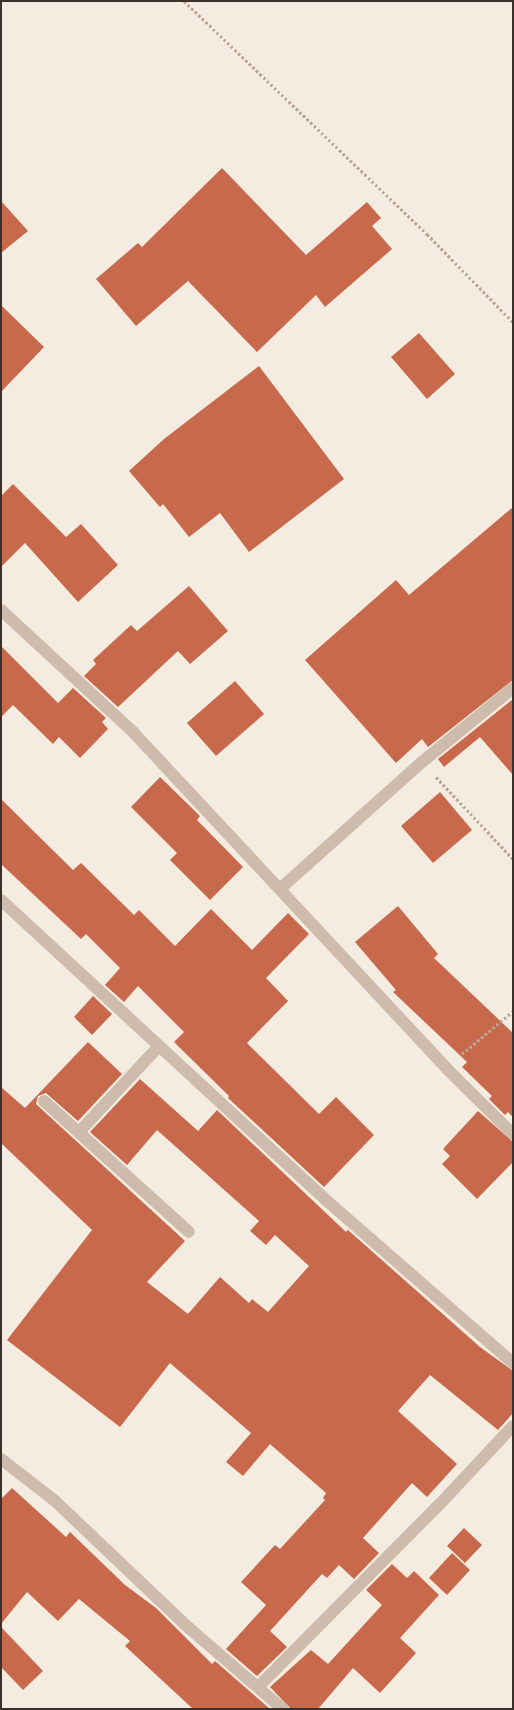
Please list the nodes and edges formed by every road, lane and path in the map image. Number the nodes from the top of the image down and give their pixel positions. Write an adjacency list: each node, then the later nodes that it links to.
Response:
1 (184, 1): 2 (path)
2 (513, 322)
3 (1, 610): 7 (street)
4 (513, 688): 5 (street)
5 (422, 762): 6 (path); 7 (street)
6 (513, 859)
7 (281, 888): 11 (street)
8 (1, 900): 10 (street)
9 (513, 1011): 11 (path)
10 (158, 1047): 13 (street); 16 (street)
11 (446, 1068): 14 (street)
12 (44, 1101): 13 (street)
13 (80, 1131): 15 (street)
14 (513, 1134)
15 (189, 1232)
16 (513, 1363)
17 (513, 1426): 19 (street)
18 (1, 1460): 19 (street)
19 (259, 1686): 20 (street)
20 (283, 1709)

